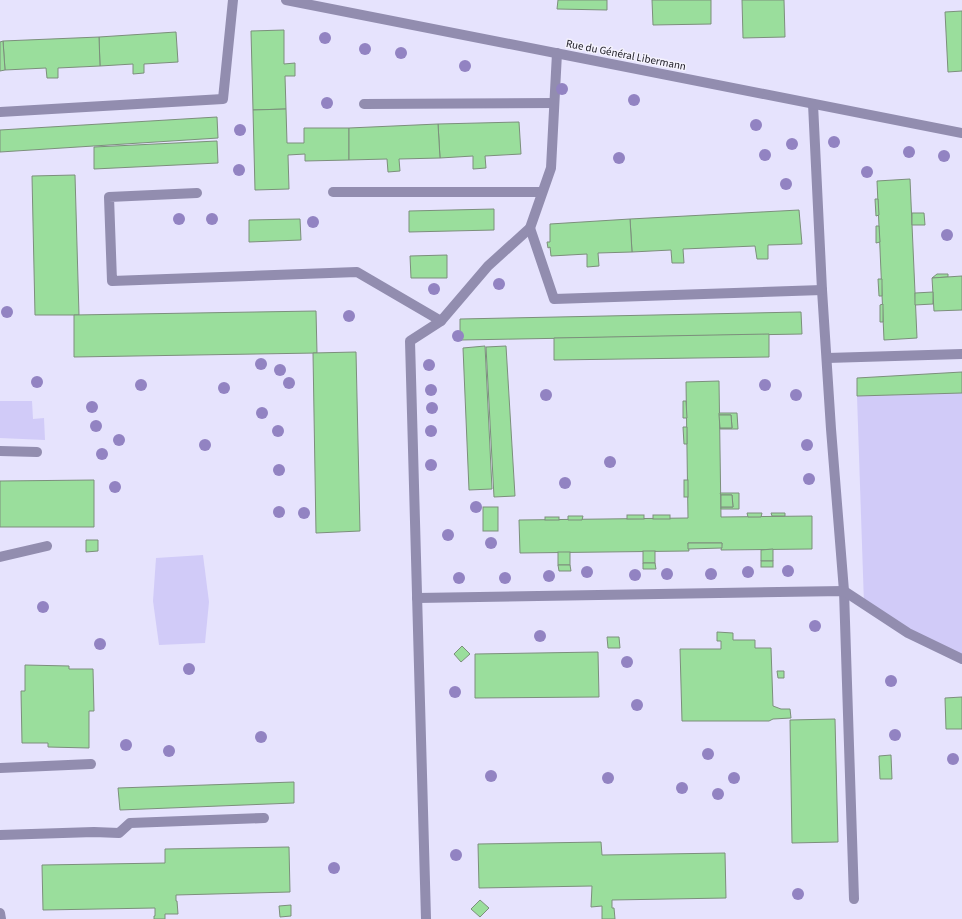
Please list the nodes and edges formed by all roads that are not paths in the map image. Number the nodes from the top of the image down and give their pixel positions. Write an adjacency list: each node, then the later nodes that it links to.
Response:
1 (233, 0): 7 (street)
2 (286, 0): 3 (street, Rue du Général Libermann)
3 (557, 53): 4 (street); 6 (street, Rue du Général Libermann)
4 (554, 103): 5 (street); 10 (street)
5 (364, 104)
6 (813, 104): 8 (street, Rue du Général Libermann); 13 (street)
7 (0, 112)
8 (962, 133)
9 (333, 192): 10 (street)
10 (542, 192): 12 (street)
11 (197, 193): 14 (street)
12 (530, 228): 13 (street); 14 (street)
13 (822, 290): 16 (street)
14 (441, 321): 22 (street)
15 (962, 354): 16 (street)
16 (827, 358): 21 (street)
17 (0, 451): 18 (street)
18 (37, 452)
19 (47, 546): 20 (street)
20 (0, 557)
21 (844, 591): 22 (street); 23 (street); 28 (street)
22 (417, 598): 31 (street)
23 (962, 659)
24 (91, 764): 25 (street)
25 (0, 768)
26 (264, 818): 27 (street)
27 (0, 835)
28 (854, 899)
29 (0, 913): 30 (street)
30 (0, 919)
31 (426, 919)

